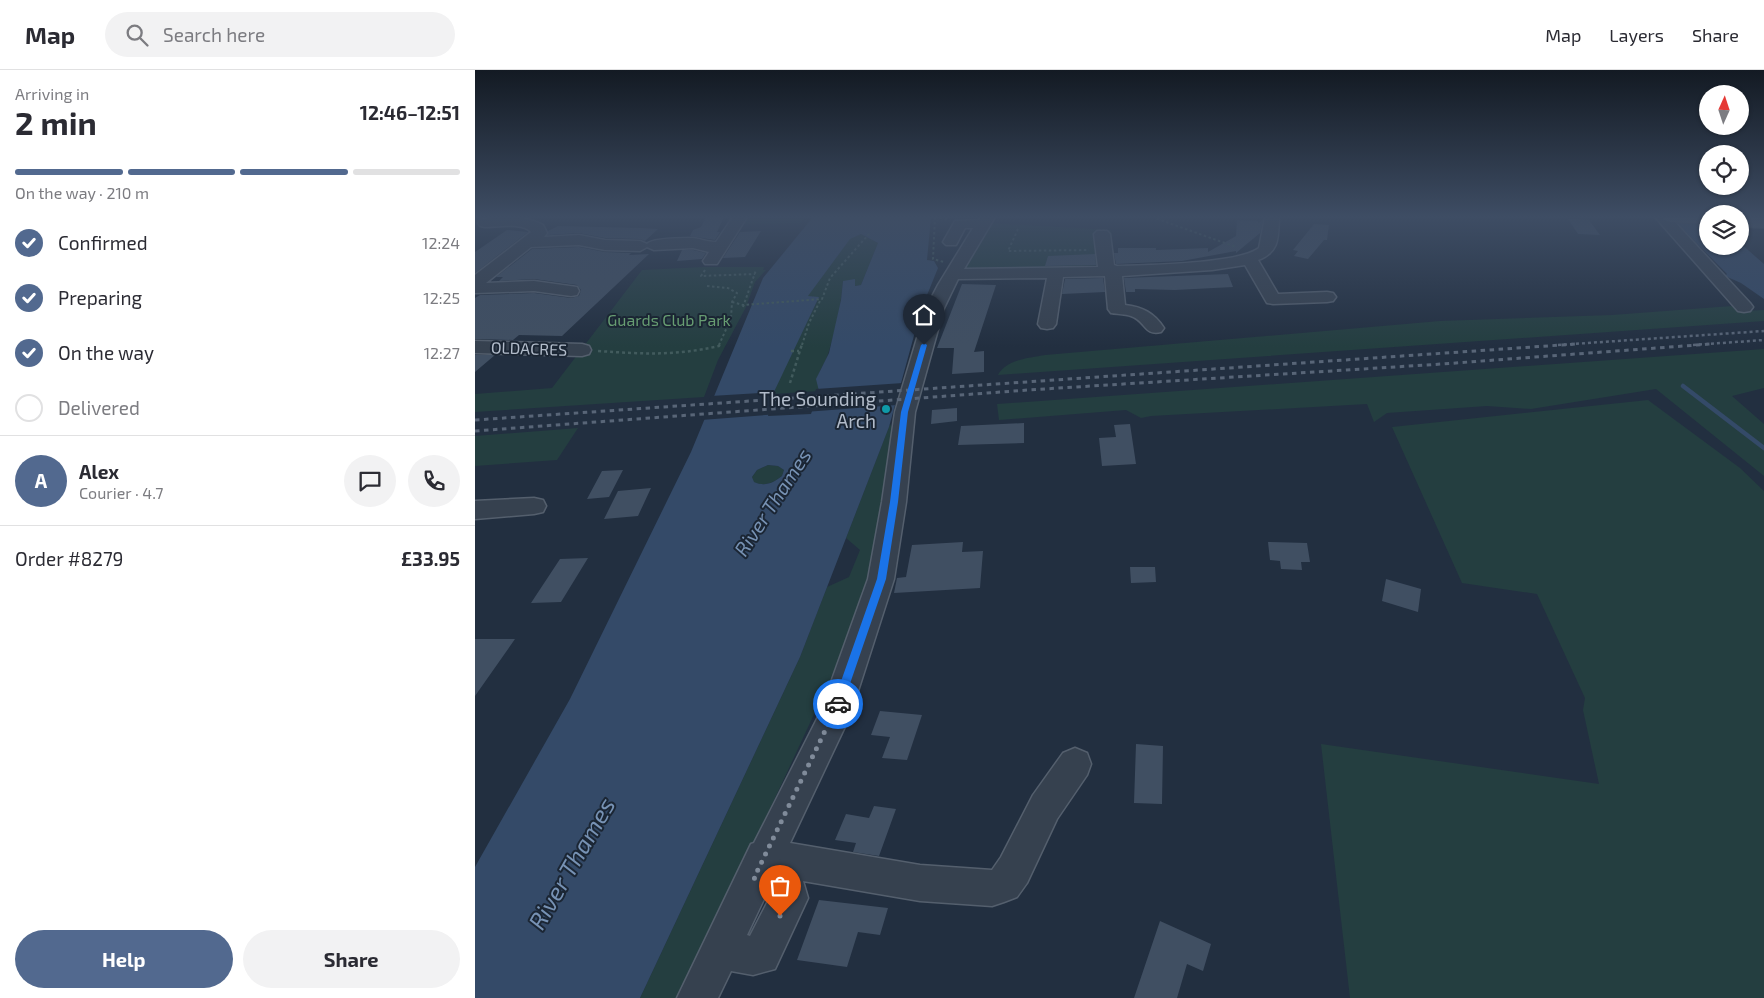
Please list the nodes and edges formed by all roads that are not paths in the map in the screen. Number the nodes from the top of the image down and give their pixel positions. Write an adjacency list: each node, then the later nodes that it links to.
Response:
1 (502, 260): 12 (street)
2 (711, 260): 8 (street)
3 (961, 260): 11 (street)
4 (1108, 260): 9 (street)
5 (1232, 260): 9 (street)
6 (1257, 260): 15 (street)
7 (1701, 260): 16 (street)
8 (709, 264)
9 (1110, 270): 10 (street); 18 (street)
10 (1056, 272): 11 (street); 17 (street)
11 (953, 274): 24 (street)
12 (475, 283)
13 (475, 288): 14 (street)
14 (571, 291)
15 (1327, 297)
16 (1744, 307)
17 (1047, 324)
18 (1155, 328)
19 (475, 346): 20 (street, OLDACRES)
20 (590, 350)
21 (534, 506): 22 (street)
22 (475, 510)
23 (1075, 764): 24 (street)
24 (759, 867): 25 (street)
25 (697, 998)

